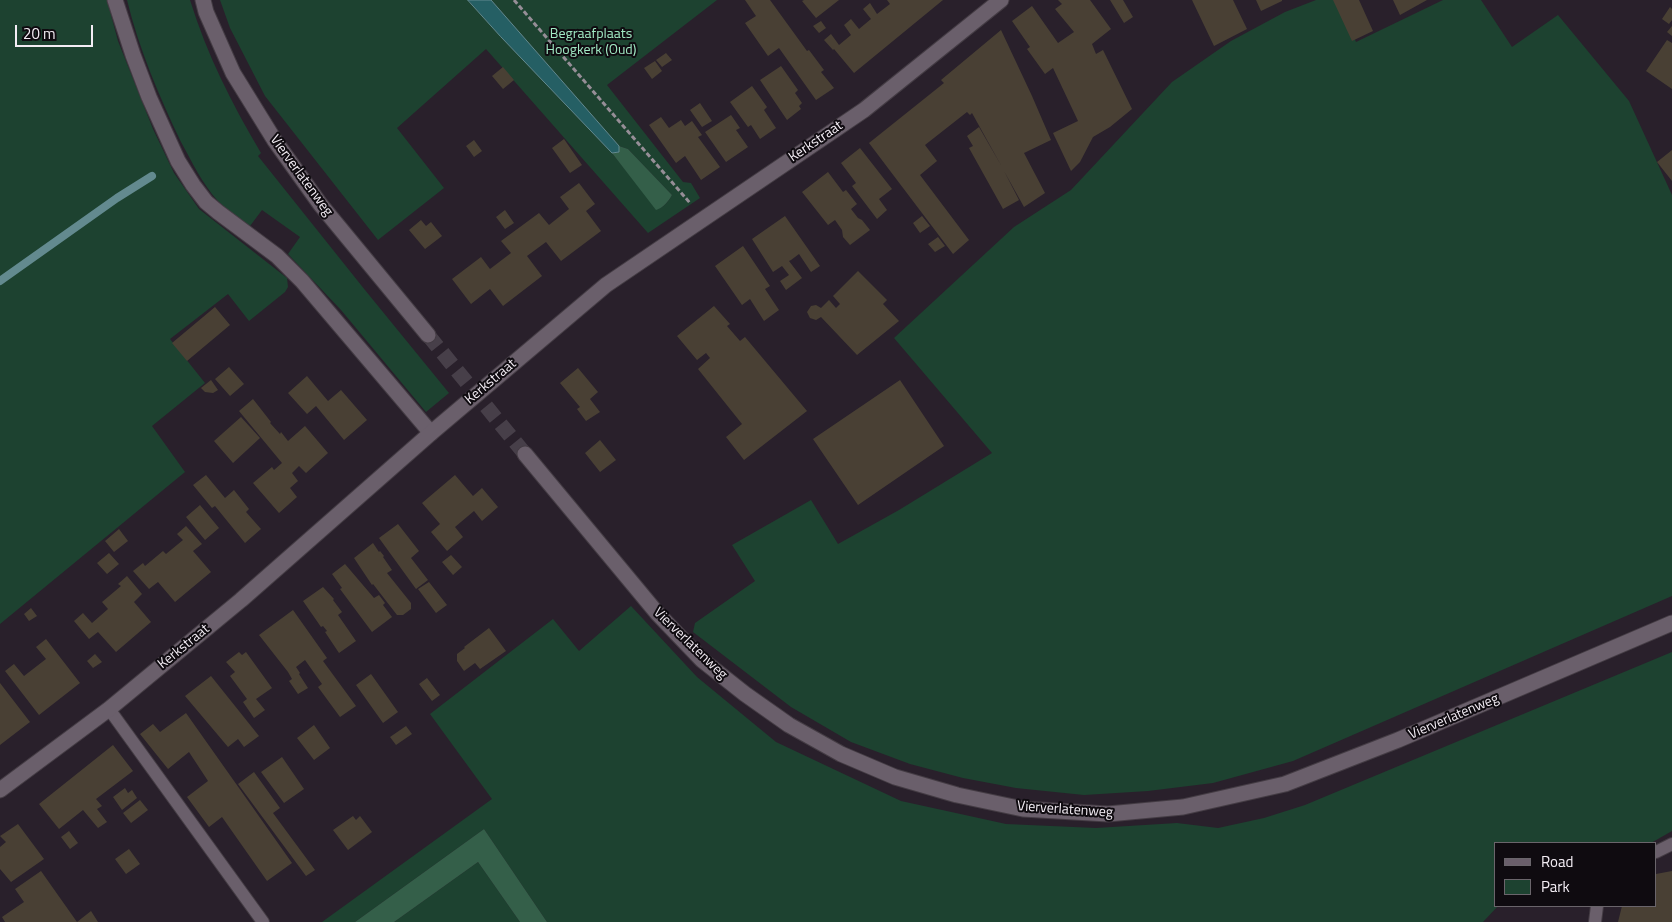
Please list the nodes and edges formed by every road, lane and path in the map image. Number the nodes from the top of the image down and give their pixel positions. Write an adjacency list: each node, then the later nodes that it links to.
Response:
1 (115, 0): 7 (street)
2 (203, 0): 6 (street, Vierverlatenweg)
3 (514, 0): 5 (path)
4 (1001, 0): 5 (street, Kerkstraat)
5 (703, 219): 7 (street, Kerkstraat)
6 (428, 335)
7 (431, 434): 10 (street, Kerkstraat)
8 (525, 454): 9 (street, Vierverlatenweg)
9 (1672, 623)
10 (109, 709): 11 (street, Kerkstraat); 15 (lane)
11 (0, 790)
12 (1672, 844): 13 (lane)
13 (1657, 852)
14 (1597, 907): 16 (lane)
15 (263, 922)
16 (1594, 922)

